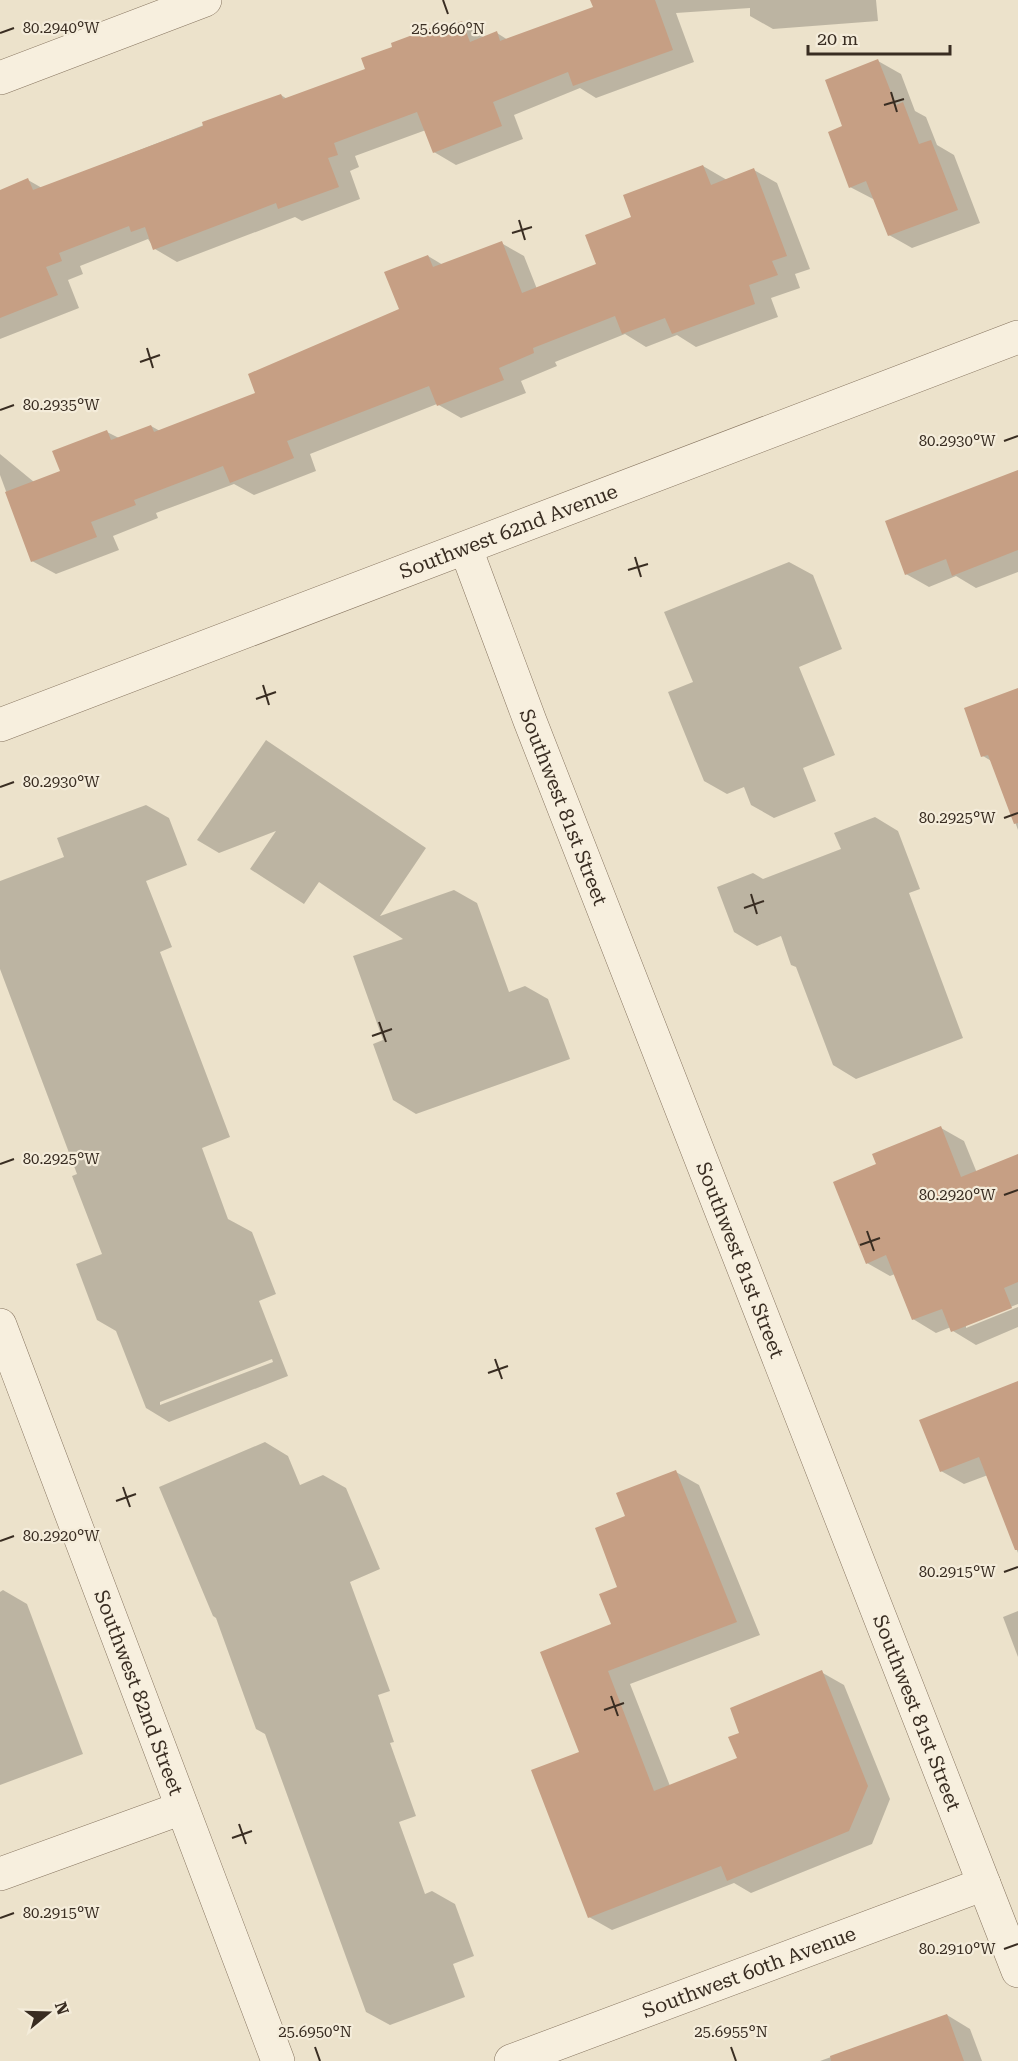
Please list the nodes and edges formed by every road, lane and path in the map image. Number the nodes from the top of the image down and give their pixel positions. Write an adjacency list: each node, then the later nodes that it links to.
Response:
1 (205, 0): 2 (street)
2 (0, 78)
3 (1018, 337): 4 (street, Southwest 62nd Avenue)
4 (466, 549): 5 (street, Southwest 62nd Avenue); 9 (street, Southwest 81st Street)
5 (0, 725)
6 (0, 1325): 7 (street, Southwest 82nd Street)
7 (182, 1808): 8 (street); 11 (street, Southwest 82nd Street)
8 (0, 1874)
9 (984, 1884): 10 (street, Southwest 81st Street); 12 (street, Southwest 60th Avenue)
10 (1018, 1971)
11 (278, 2061)
12 (511, 2061)

